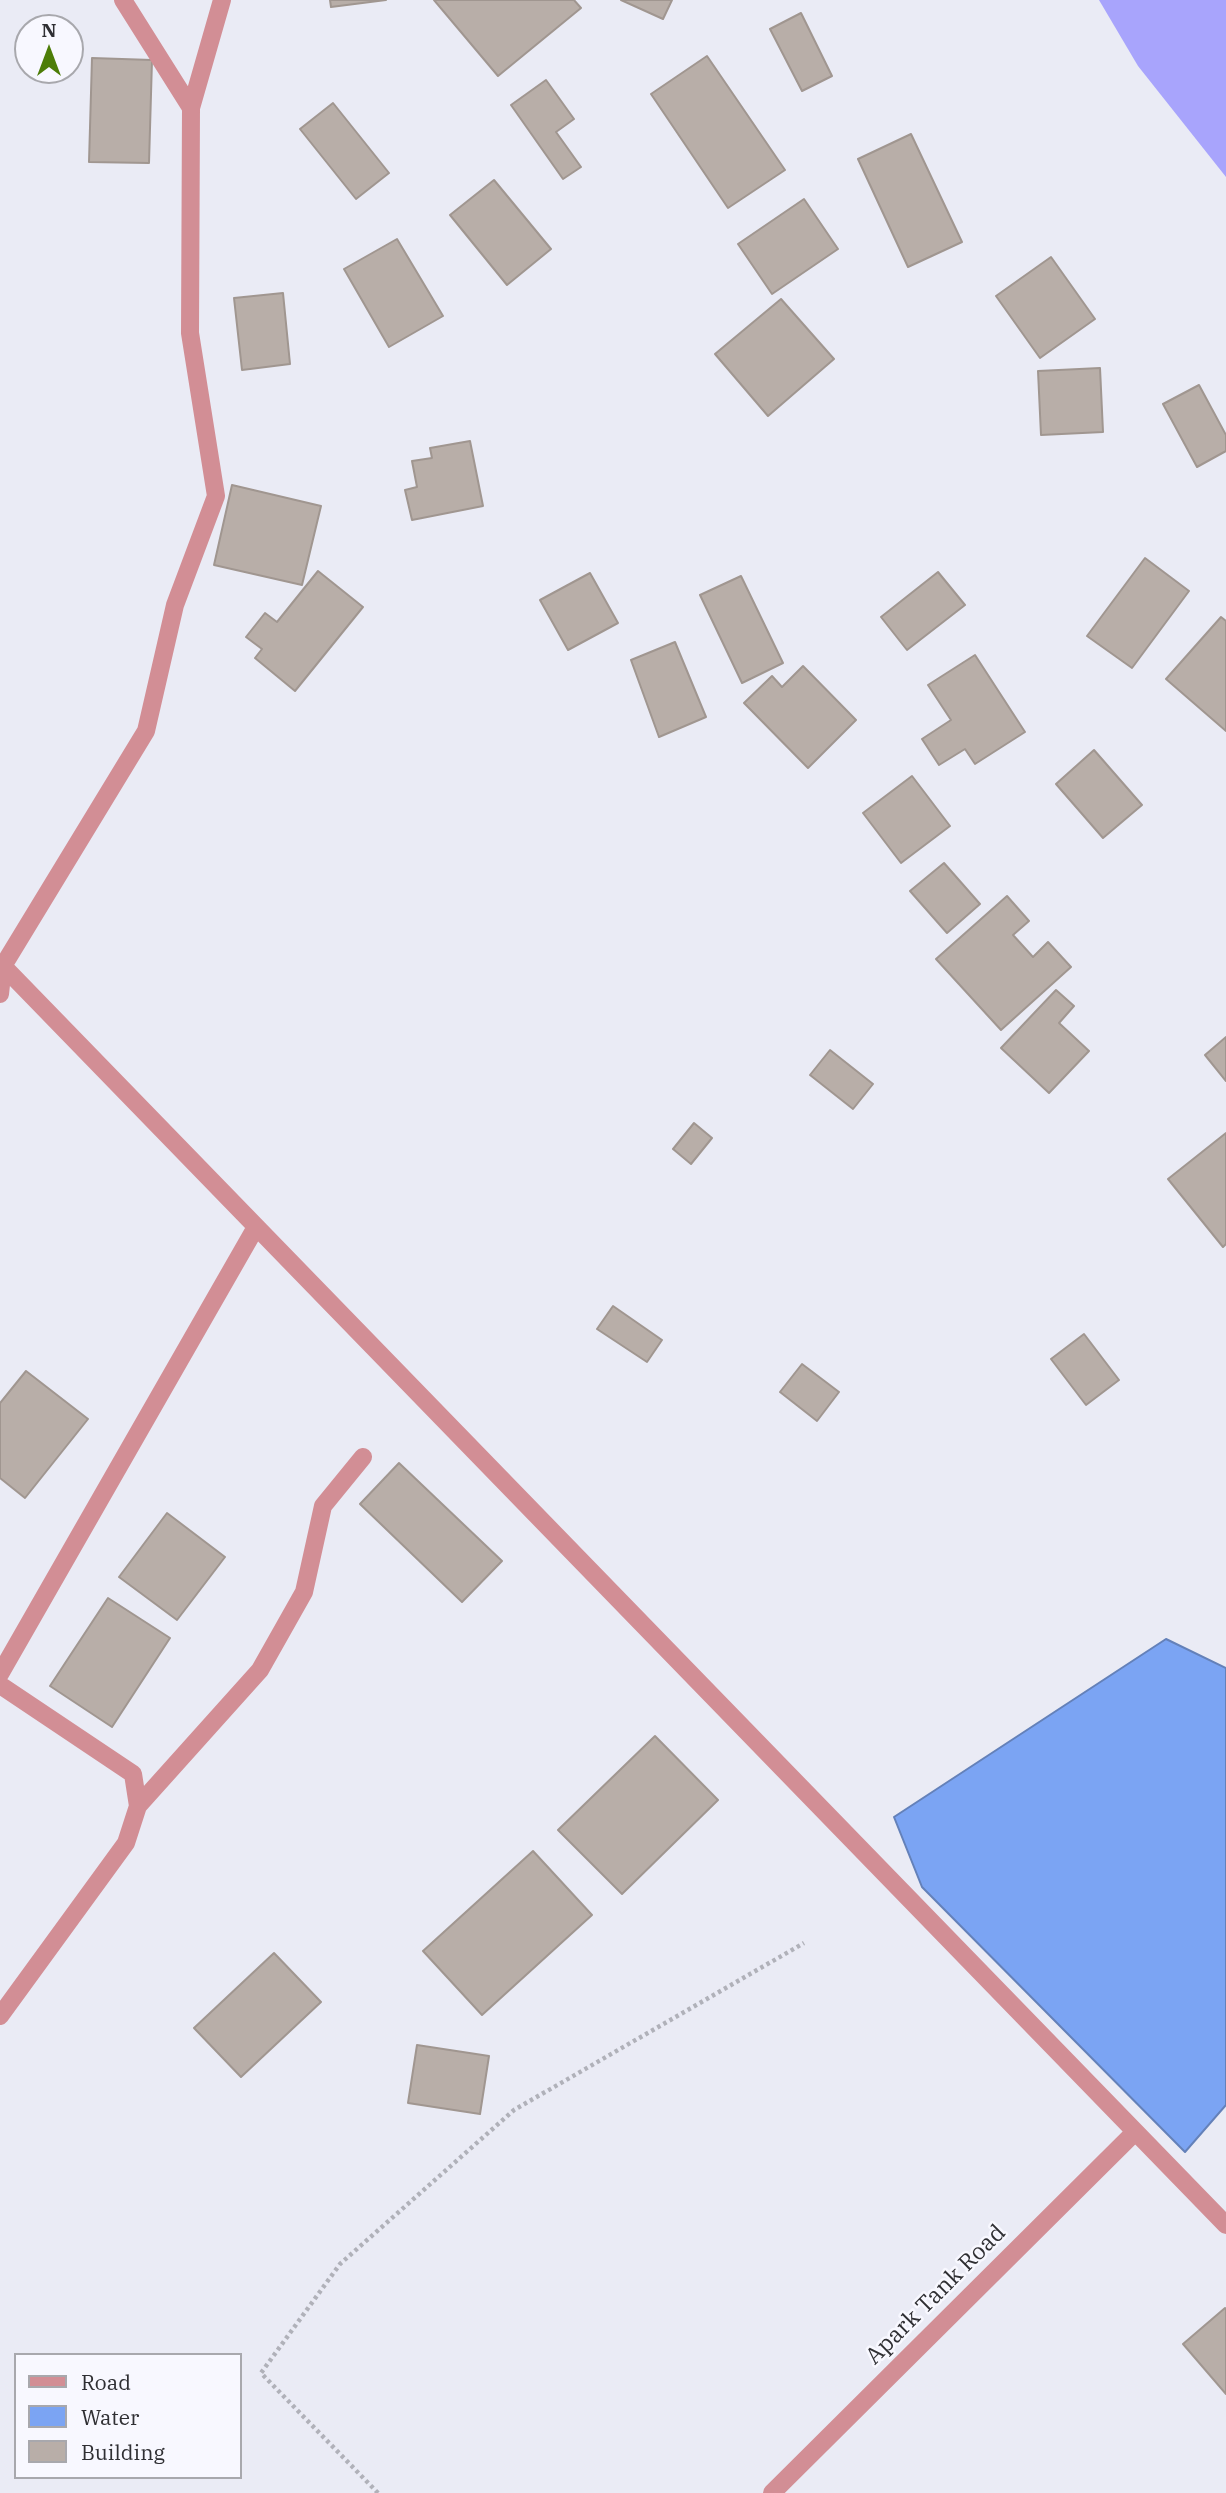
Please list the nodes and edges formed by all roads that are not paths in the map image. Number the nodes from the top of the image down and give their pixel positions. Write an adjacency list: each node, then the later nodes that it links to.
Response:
1 (123, 0): 3 (street)
2 (222, 0): 3 (street)
3 (191, 108): 4 (street)
4 (3, 966): 5 (street); 6 (street)
5 (0, 994)
6 (256, 1227): 8 (street); 12 (street)
7 (363, 1457): 10 (street)
8 (0, 1674)
9 (0, 1685): 10 (street)
10 (138, 1806): 11 (street)
11 (0, 2016)
12 (1135, 2132): 13 (street); 14 (street, Apark Tank Road)
13 (1226, 2225)
14 (772, 2493)

